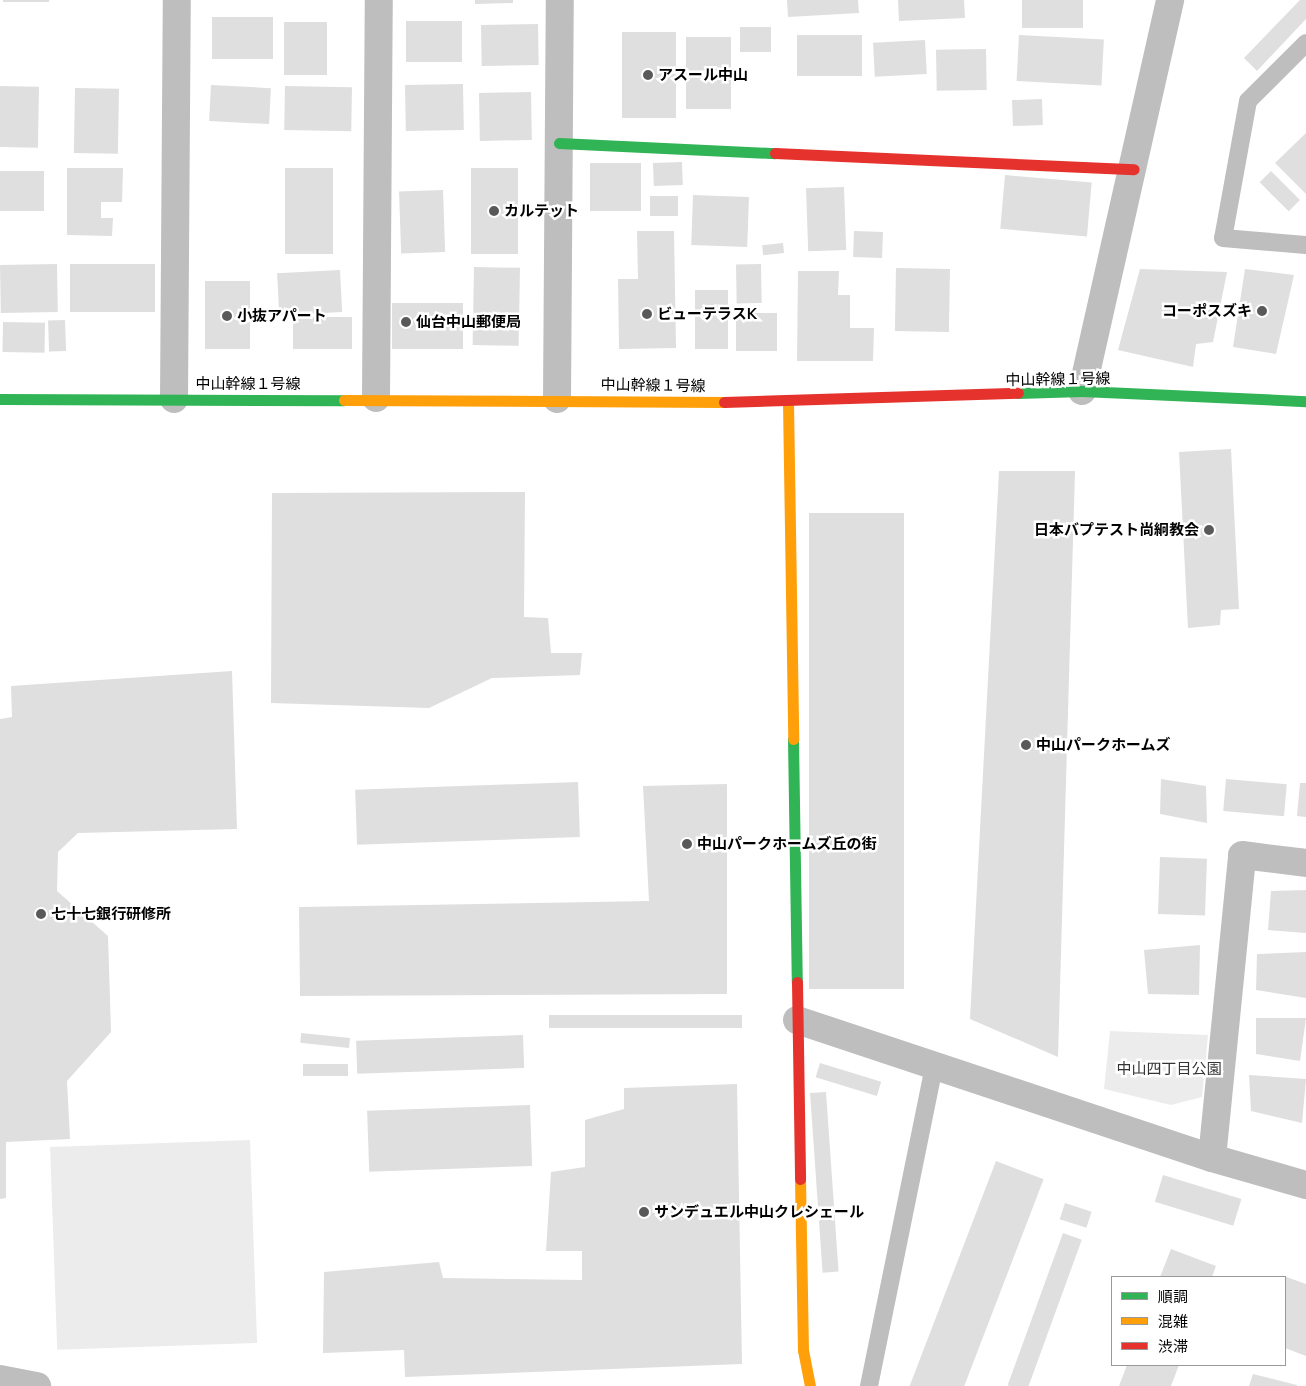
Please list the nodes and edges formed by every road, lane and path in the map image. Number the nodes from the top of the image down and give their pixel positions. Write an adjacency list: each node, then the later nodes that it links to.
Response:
1 (177, 0): 12 (street)
2 (379, 0): 10 (street)
3 (560, 0): 6 (street)
4 (1170, 0): 7 (street)
5 (1306, 43): 8 (lane)
6 (559, 143): 7 (street); 13 (street)
7 (1134, 169): 9 (street)
8 (1306, 245)
9 (1082, 391): 14 (street, 中山幹線１号線); 15 (street, 中山幹線１号線)
10 (376, 398): 12 (street, 中山幹線１号線); 13 (street, 中山幹線１号線)
11 (0, 399): 12 (street, 中山幹線１号線)
12 (174, 399)
13 (558, 399): 15 (street, 中山幹線１号線)
14 (1306, 401)
15 (788, 402): 17 (street)
16 (1306, 863): 19 (street)
17 (797, 1020): 18 (street); 23 (street)
18 (935, 1063): 19 (street); 24 (lane)
19 (1212, 1158): 20 (street)
20 (1306, 1185)
21 (0, 1379): 22 (street)
22 (36, 1386)
23 (810, 1386)
24 (869, 1386)

